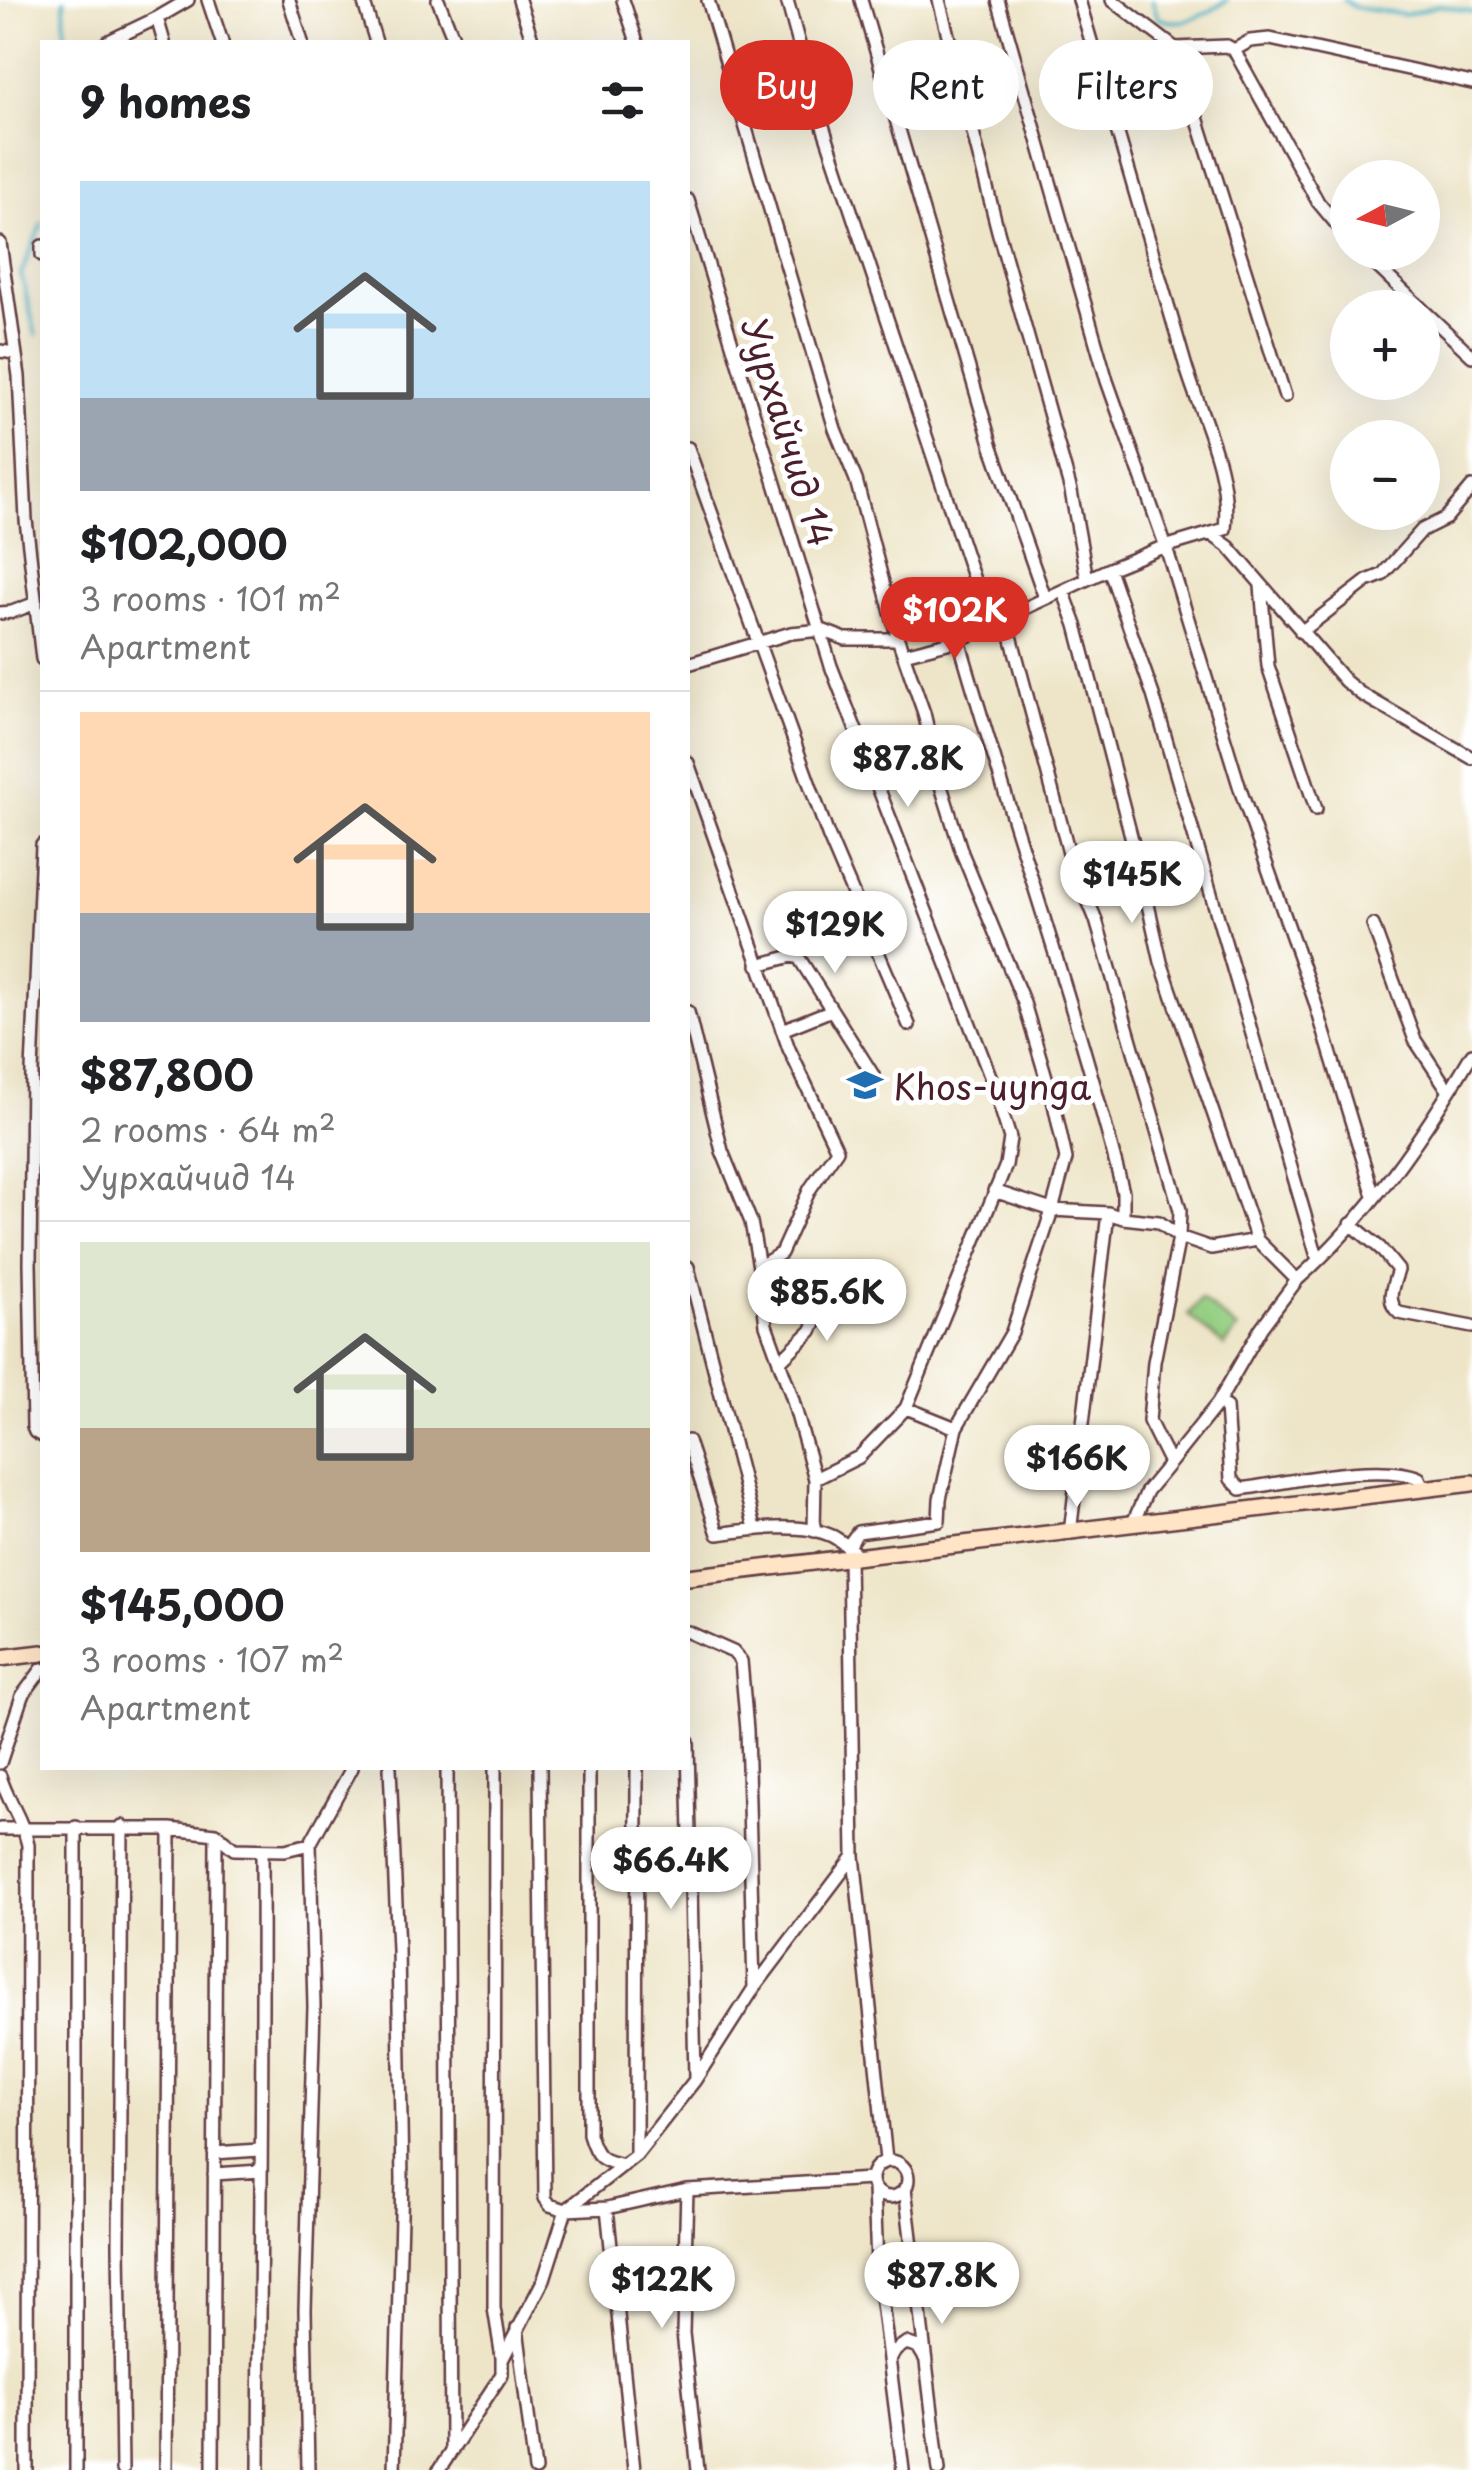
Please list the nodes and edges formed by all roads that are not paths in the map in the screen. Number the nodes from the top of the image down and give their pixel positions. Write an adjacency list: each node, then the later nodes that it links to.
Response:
1 (188, 0): 15 (street)
2 (208, 0): 18 (street)
3 (289, 0): 19 (street)
4 (364, 0): 20 (street)
5 (438, 0): 21 (street)
6 (519, 0): 22 (street)
7 (623, 0): 23 (street)
8 (708, 0): 54 (street)
9 (788, 0): 51 (street)
10 (861, 0): 47 (street)
11 (939, 0): 44 (street)
12 (998, 0): 42 (street)
13 (1079, 0): 41 (street)
14 (1112, 0): 24 (street)
15 (156, 18): 16 (street); 17 (street)
16 (111, 40)
17 (163, 40)
18 (221, 40)
19 (301, 40)
20 (375, 40)
21 (454, 40)
22 (532, 40)
23 (636, 40)
24 (1164, 40)
25 (1213, 47): 26 (street)
26 (1234, 50): 27 (street); 30 (street)
27 (1472, 83)
28 (1201, 130): 38 (street)
29 (690, 206): 52 (street, Уурхайчид 14)
30 (1330, 216)
31 (0, 243): 36 (street)
32 (1381, 270): 33 (street)
33 (1403, 290)
34 (1440, 325): 37 (street)
35 (0, 351): 36 (street)
36 (15, 354): 48 (street)
37 (1472, 356)
38 (1284, 396)
39 (690, 454): 57 (street)
40 (1472, 488): 53 (street)
41 (1211, 534): 42 (street); 45 (street)
42 (1166, 547): 43 (street); 75 (street)
43 (1109, 569): 44 (street); 82 (street)
44 (1088, 579): 46 (street)
45 (1261, 585): 53 (street); 62 (street)
46 (1064, 593): 47 (street); 81 (street)
47 (1044, 598): 50 (street)
48 (36, 602): 49 (street); 56 (street)
49 (0, 613)
50 (1006, 617): 51 (street); 80 (street)
51 (990, 625): 55 (street)
52 (822, 630): 54 (street); 57 (street); 74 (street, Уурхайчид 14)
53 (1302, 632): 60 (street)
54 (898, 639): 58 (street)
55 (959, 640): 58 (street); 78 (street)
56 (40, 641)
57 (758, 642): 59 (street); 69 (street)
58 (904, 654): 76 (street)
59 (690, 660)
60 (1472, 758)
61 (690, 769): 64 (street)
62 (1316, 809)
63 (1374, 926): 73 (street)
64 (758, 965): 66 (street); 70 (street)
65 (40, 987): 68 (street)
66 (832, 1010): 70 (street); 72 (street)
67 (690, 1020): 83 (street)
68 (39, 1024): 92 (street)
69 (910, 1025)
70 (782, 1030): 83 (street)
71 (1472, 1054): 73 (street)
72 (873, 1075)
73 (1448, 1090): 75 (street)
74 (994, 1191): 76 (street); 90 (street, Уурхайчид 14)
75 (1374, 1196): 79 (street)
76 (1052, 1210): 77 (street); 91 (street)
77 (1108, 1213): 78 (street); 101 (street)
78 (1123, 1218): 80 (street)
79 (1351, 1224): 82 (street); 87 (street)
80 (1179, 1237): 81 (street); 94 (street)
81 (1257, 1240): 85 (street)
82 (1318, 1260): 85 (street)
83 (759, 1267): 88 (street)
84 (690, 1275): 99 (street)
85 (1297, 1280): 89 (street)
86 (830, 1293): 88 (street)
87 (1472, 1328)
88 (780, 1362): 95 (street)
89 (1218, 1403): 94 (street); 97 (street)
90 (906, 1408): 91 (street); 95 (street)
91 (956, 1428): 102 (street)
92 (40, 1435)
93 (690, 1447): 99 (street)
94 (1170, 1463): 98 (street)
95 (815, 1479): 100 (street)
96 (1472, 1483): 97 (main road)
97 (1424, 1489): 98 (main road)
98 (1132, 1526): 101 (main road)
99 (755, 1528): 100 (street)
100 (814, 1531): 102 (street)
101 (1070, 1533): 102 (main road)
102 (852, 1553): 103 (main road); 126 (street)
103 (690, 1577)
104 (690, 1633): 127 (street)
105 (40, 1653): 106 (main road)
106 (0, 1658)
107 (40, 1672): 108 (street)
108 (0, 1762)
109 (351, 1770): 124 (street)
110 (390, 1770): 154 (street)
111 (448, 1770): 145 (street)
112 (495, 1770): 142 (street)
113 (540, 1770): 140 (street)
114 (589, 1770): 133 (street)
115 (637, 1770): 131 (street)
116 (689, 1770): 128 (street)
117 (0, 1776): 120 (street)
118 (122, 1826): 119 (street); 122 (street); 149 (street)
119 (76, 1827): 120 (street); 148 (street)
120 (24, 1828): 121 (street); 147 (street)
121 (0, 1829)
122 (170, 1829): 123 (street); 150 (street)
123 (216, 1834): 125 (street); 130 (street)
124 (310, 1844): 125 (street); 153 (street)
125 (262, 1852): 129 (street)
126 (854, 1856): 127 (street); 132 (street)
127 (754, 1988): 128 (street)
128 (696, 2080): 131 (street)
129 (259, 2150): 130 (street); 134 (street)
130 (214, 2153): 135 (street)
131 (636, 2155): 133 (street)
132 (886, 2160): 136 (street); 137 (street)
133 (624, 2165): 140 (street)
134 (261, 2171): 135 (street); 152 (street)
135 (214, 2174): 151 (street)
136 (873, 2184): 137 (street); 138 (street); 143 (street)
137 (906, 2188): 144 (street)
138 (687, 2190): 139 (street); 157 (street)
139 (607, 2208): 140 (street); 156 (street)
140 (566, 2210): 141 (street)
141 (517, 2328): 142 (street); 155 (street)
142 (502, 2360): 145 (street)
143 (889, 2360): 144 (street); 158 (street)
144 (926, 2360): 159 (street)
145 (451, 2448): 146 (street)
146 (440, 2469)
147 (26, 2470)
148 (76, 2470)
149 (122, 2470)
150 (166, 2470)
151 (214, 2470)
152 (259, 2470)
153 (308, 2470)
154 (394, 2470)
155 (536, 2470)
156 (634, 2470)
157 (698, 2470)
158 (902, 2470)
159 (939, 2470)

